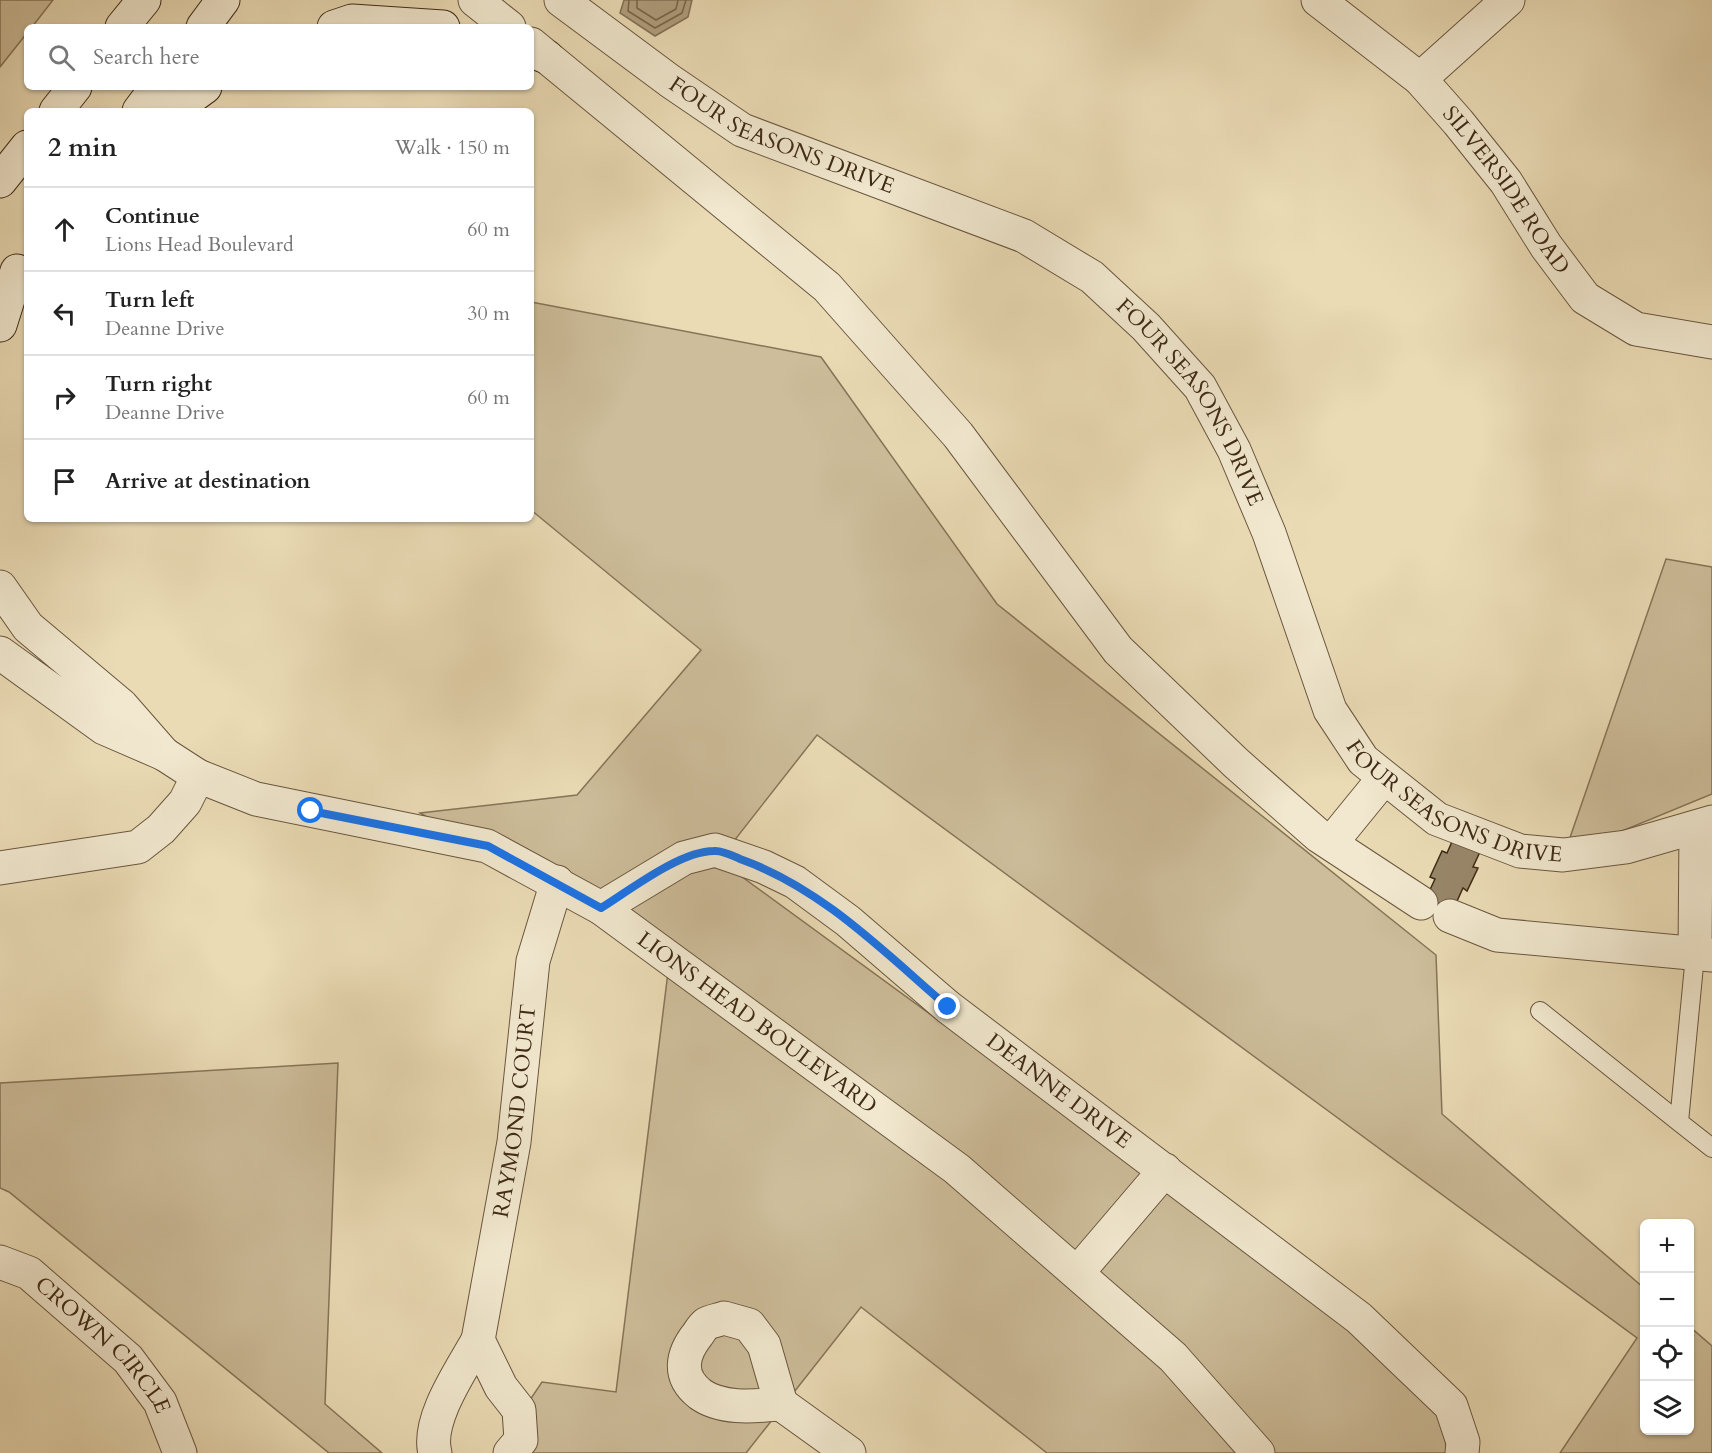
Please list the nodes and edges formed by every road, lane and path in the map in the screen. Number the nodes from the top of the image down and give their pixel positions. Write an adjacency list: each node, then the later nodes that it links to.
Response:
1 (144, 0): 7 (street)
2 (223, 0): 8 (street)
3 (475, 0): 11 (street)
4 (561, 0): 29 (street, FOUR SEASONS DRIVE)
5 (1318, 0): 13 (street, SILVERSIDE ROAD)
6 (1508, 0): 13 (street)
7 (124, 24)
8 (204, 24)
9 (343, 24): 10 (street)
10 (398, 24)
11 (505, 24)
12 (536, 51): 31 (street)
13 (1420, 79): 24 (street, SILVERSIDE ROAD)
14 (73, 90): 17 (street)
15 (155, 90): 18 (street)
16 (201, 90): 19 (street)
17 (58, 108)
18 (141, 108)
19 (176, 108)
20 (24, 151): 21 (street)
21 (0, 181)
22 (15, 274): 23 (street)
23 (0, 325)
24 (1712, 342)
25 (0, 586): 27 (street, LIONS HEAD BOULEVARD)
26 (0, 653): 27 (street, LIONS HEAD BOULEVARD)
27 (165, 754): 28 (street, LIONS HEAD BOULEVARD)
28 (198, 776): 32 (street); 33 (street, LIONS HEAD BOULEVARD)
29 (1384, 778): 30 (street, FOUR SEASONS DRIVE); 31 (street)
30 (1704, 825): 35 (street, FOUR SEASONS DRIVE)
31 (1331, 843): 35 (street)
32 (0, 868)
33 (557, 882): 34 (street, LIONS HEAD BOULEVARD); 42 (street, RAYMOND COURT)
34 (601, 908): 39 (street, DEANNE DRIVE); 41 (street, LIONS HEAD BOULEVARD)
35 (1704, 955): 37 (lane)
36 (1540, 1011): 37 (lane)
37 (1679, 1122): 38 (lane)
38 (1712, 1148)
39 (1165, 1170): 41 (street); 49 (street, DEANNE DRIVE)
40 (0, 1262): 44 (street, CROWN CIRCLE)
41 (1078, 1272): 48 (street, LIONS HEAD BOULEVARD)
42 (478, 1340): 45 (street, RAYMOND COURT); 46 (street)
43 (781, 1404): 47 (street)
44 (180, 1453)
45 (435, 1453)
46 (510, 1453)
47 (849, 1453)
48 (1258, 1453)
49 (1462, 1453)

